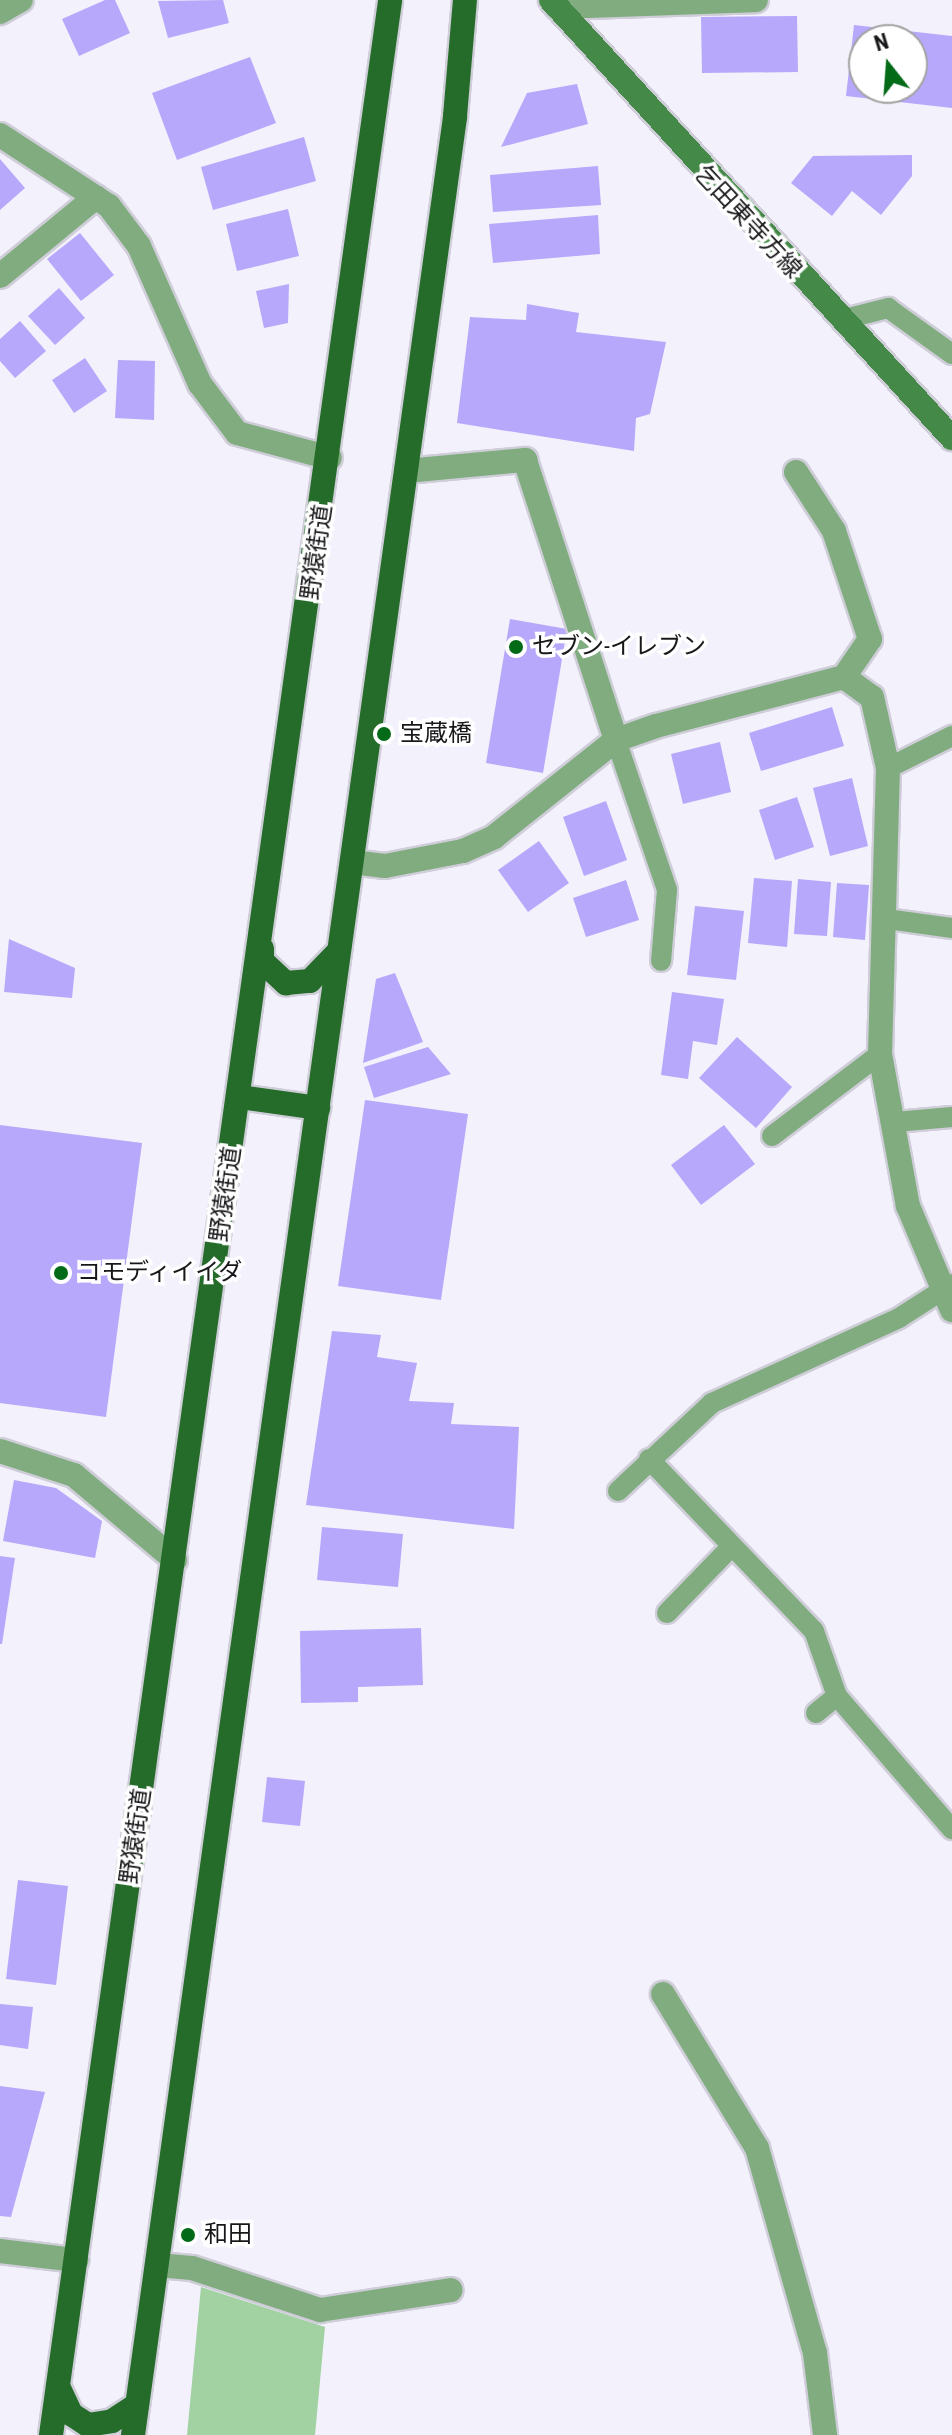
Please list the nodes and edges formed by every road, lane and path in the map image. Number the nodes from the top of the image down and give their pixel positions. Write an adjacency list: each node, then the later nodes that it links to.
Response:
1 (21, 0): 6 (street)
2 (390, 0): 13 (main road, 野猿街道)
3 (465, 0): 14 (main road)
4 (756, 0): 5 (street)
5 (554, 4): 10 (main road, 乞田東寺方線)
6 (0, 12)
7 (0, 135): 8 (street)
8 (96, 197): 9 (street); 13 (street)
9 (0, 276)
10 (841, 320): 11 (lane); 12 (main road, 乞田東寺方線)
11 (952, 354)
12 (952, 438)
13 (330, 458): 23 (main road, 野猿街道)
14 (406, 471): 18 (street); 20 (main road)
15 (796, 472): 16 (street)
16 (844, 677): 18 (street); 19 (street)
17 (952, 736): 19 (lane)
18 (616, 740): 20 (street); 25 (lane)
19 (888, 768): 21 (street)
20 (352, 862): 24 (main road)
21 (887, 919): 22 (lane); 26 (street)
22 (952, 928)
23 (262, 943): 24 (main road); 27 (main road, 野猿街道)
24 (340, 950): 28 (main road)
25 (661, 961)
26 (880, 1054): 30 (street); 31 (lane)
27 (240, 1097): 28 (main road); 37 (main road, 野猿街道)
28 (318, 1108): 45 (main road)
29 (952, 1117): 30 (lane)
30 (895, 1122): 32 (street)
31 (772, 1136)
32 (948, 1295): 34 (lane)
33 (0, 1451): 37 (street)
34 (649, 1459): 35 (lane); 36 (lane)
35 (618, 1491)
36 (732, 1546): 38 (lane); 39 (lane)
37 (175, 1560): 44 (main road, 野猿街道)
38 (667, 1613)
39 (837, 1696): 40 (lane); 41 (lane)
40 (816, 1713)
41 (952, 1829)
42 (663, 1994): 51 (street)
43 (0, 2251): 44 (street)
44 (76, 2260): 47 (main road, 野猿街道)
45 (157, 2265): 46 (street); 48 (main road)
46 (450, 2290)
47 (58, 2386): 48 (main road); 49 (main road, 野猿街道)
48 (137, 2405): 50 (main road)
49 (51, 2435)
50 (133, 2435)
51 (825, 2435)

